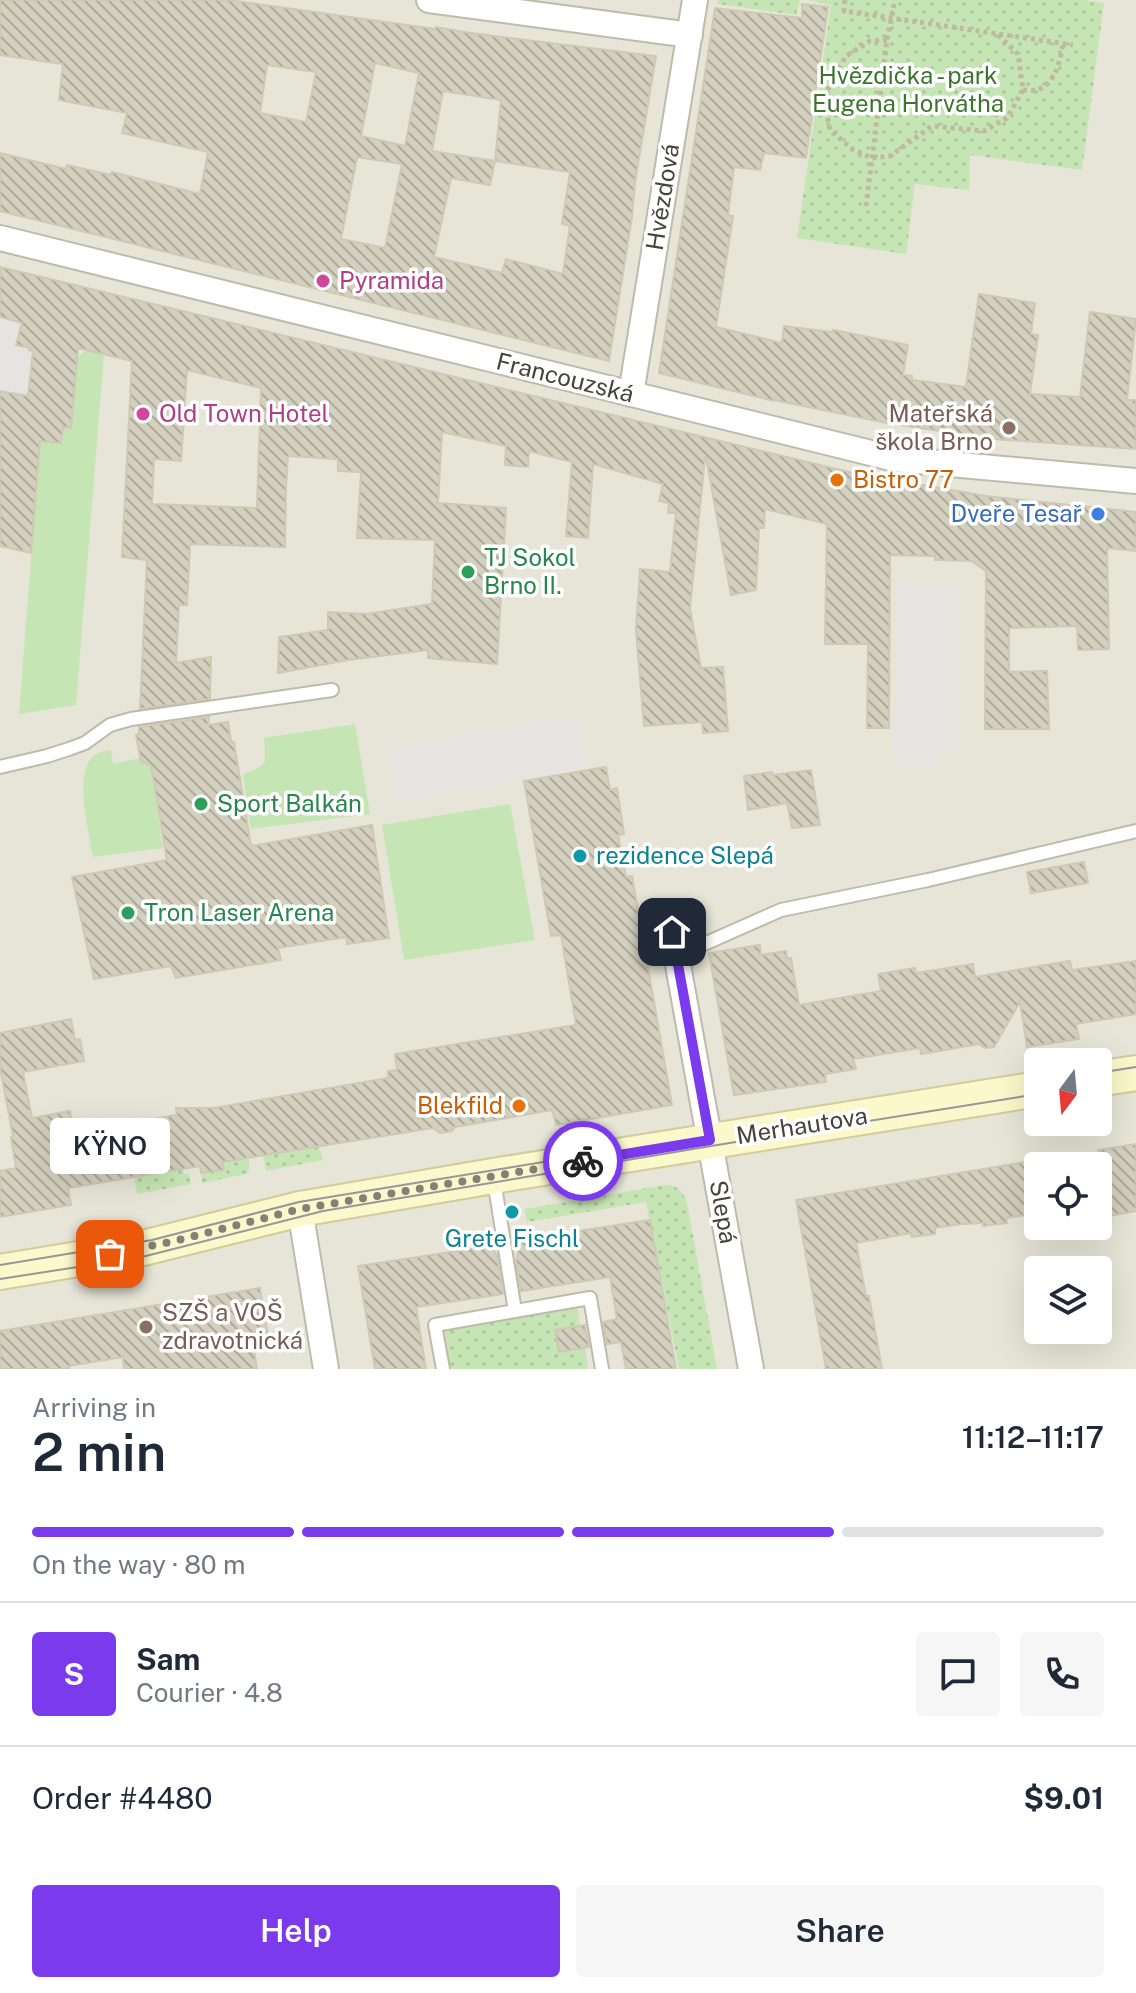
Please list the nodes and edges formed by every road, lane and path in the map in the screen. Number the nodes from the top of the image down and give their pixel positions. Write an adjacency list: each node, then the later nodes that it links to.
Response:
1 (429, 0): 7 (street)
2 (695, 0): 7 (street, Hvězdová)
3 (845, 0): 5 (path)
4 (895, 0): 5 (path)
5 (891, 17): 6 (path); 8 (path)
6 (997, 34): 9 (path); 11 (path)
7 (690, 35): 15 (street, Hvězdová)
8 (887, 40): 12 (path); 12 (path)
9 (1063, 44): 10 (path); 11 (path)
10 (1073, 45)
11 (1023, 90): 12 (path)
12 (872, 158): 13 (path)
13 (866, 206)
14 (0, 238): 15 (street, Francouzská)
15 (631, 394): 16 (street, Francouzská)
16 (1136, 481)
17 (332, 690): 18 (lane)
18 (0, 767)
19 (1136, 831): 21 (lane)
20 (659, 919): 21 (street, Slepá)
21 (677, 956): 25 (street, Slepá)
22 (1136, 1073): 23 (street)
23 (1112, 1077)
24 (1024, 1091): 25 (street, Merhautova)
25 (710, 1140): 26 (street, Merhautova); 33 (street, Slepá)
26 (493, 1176): 27 (street, Merhautova); 29 (lane)
27 (300, 1209): 28 (street, Merhautova); 30 (street)
28 (0, 1272)
29 (515, 1311): 31 (lane); 32 (lane)
30 (326, 1369)
31 (443, 1369)
32 (602, 1369)
33 (751, 1369)

